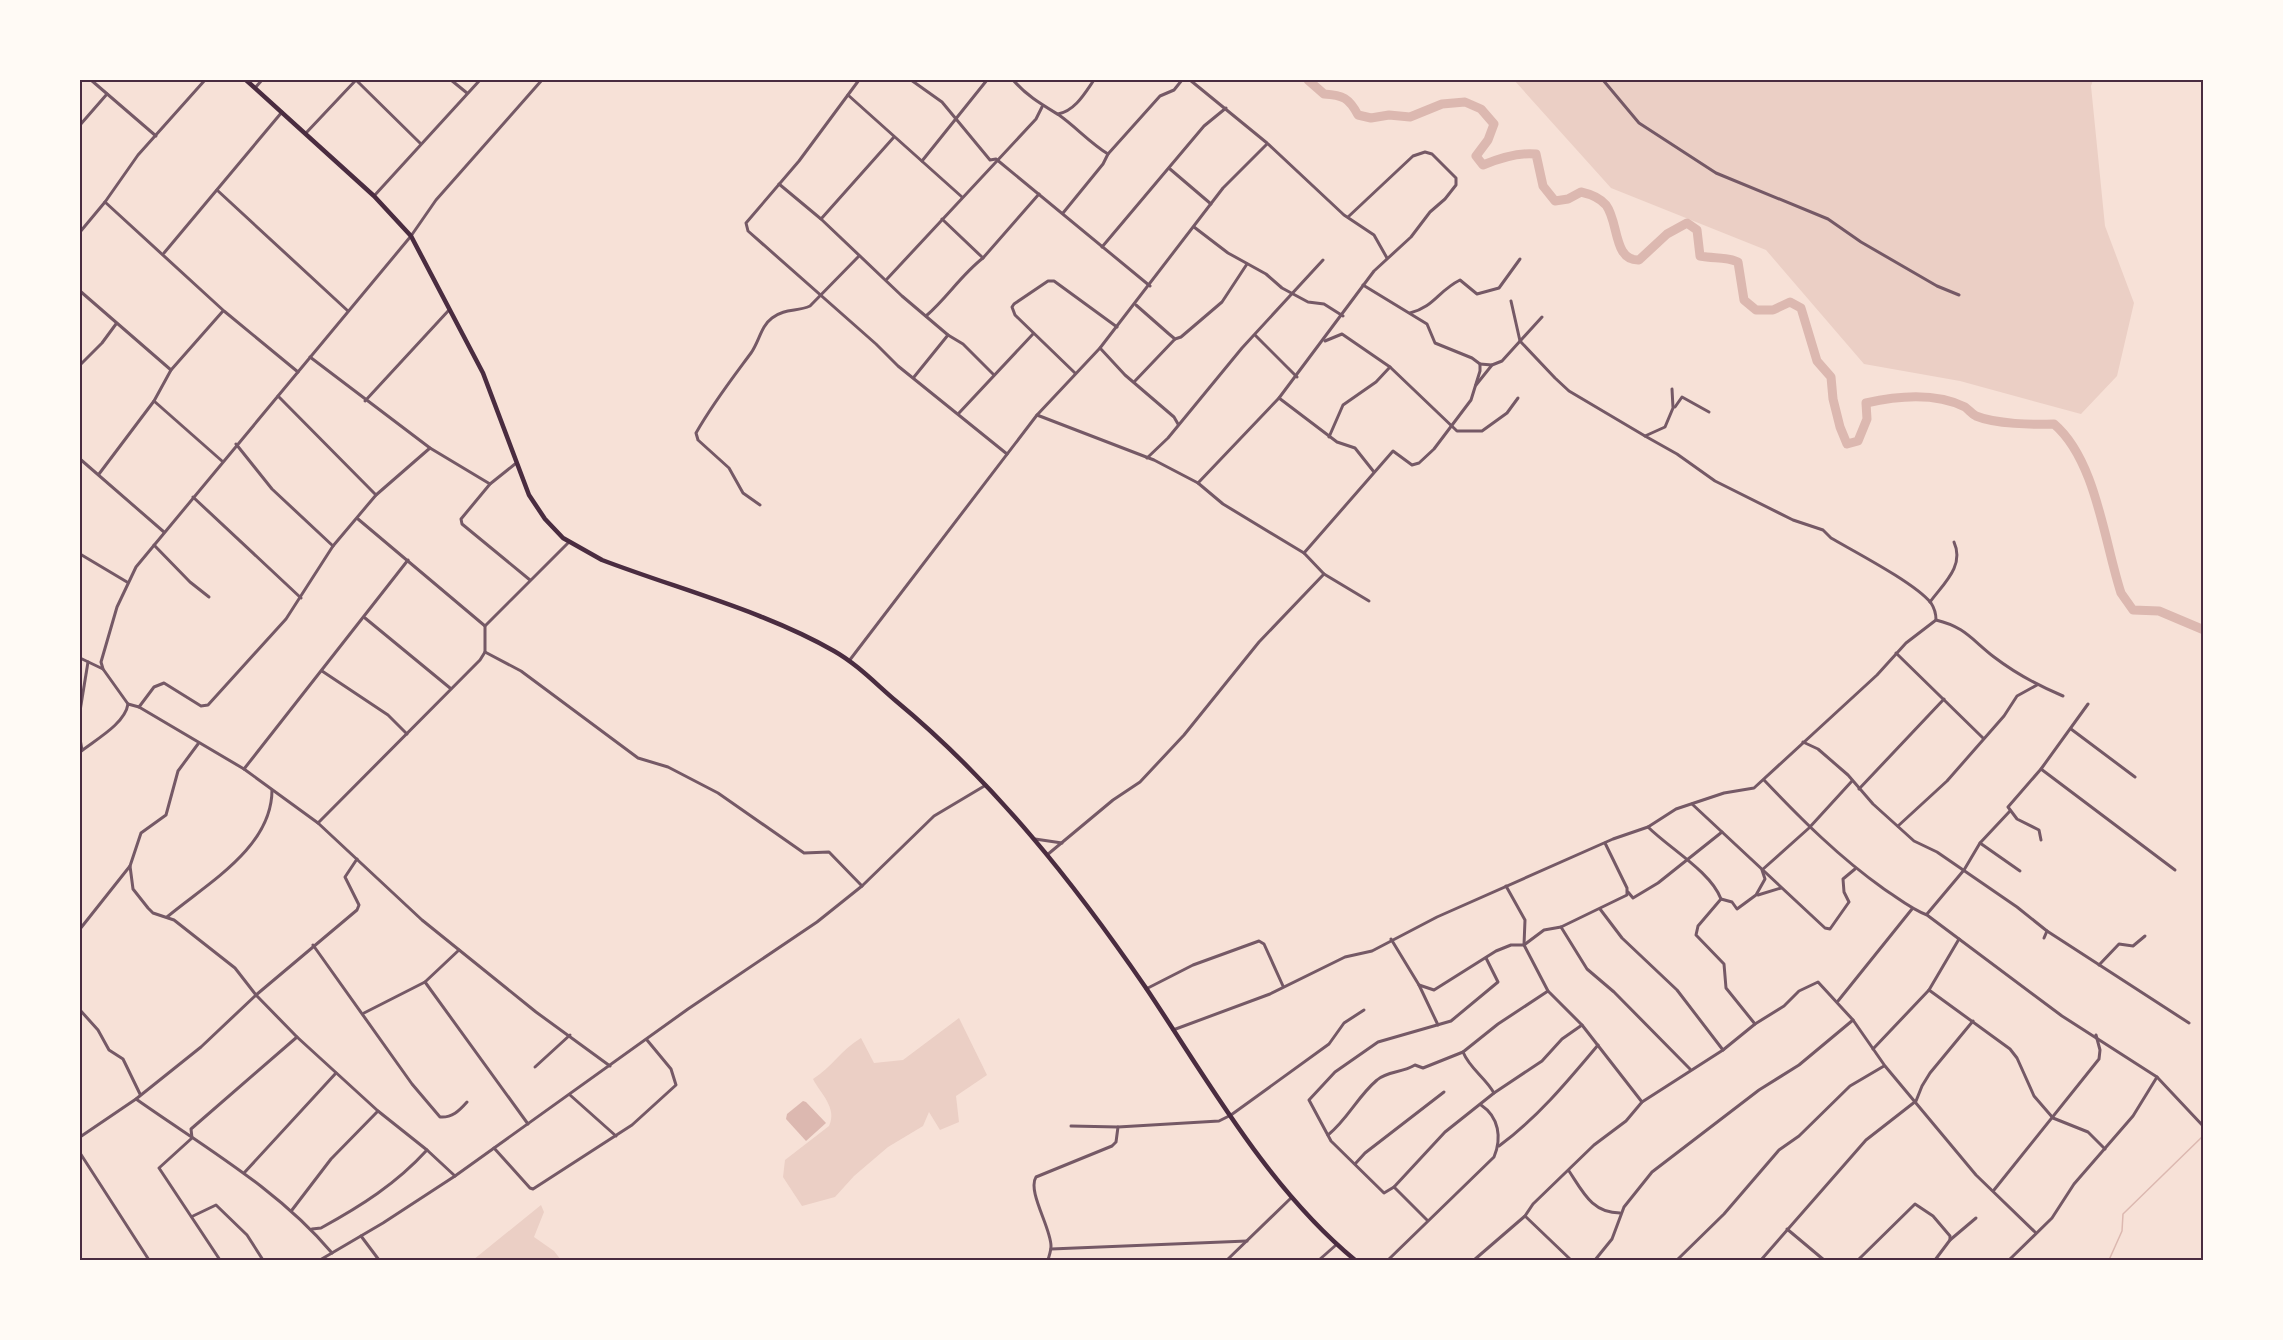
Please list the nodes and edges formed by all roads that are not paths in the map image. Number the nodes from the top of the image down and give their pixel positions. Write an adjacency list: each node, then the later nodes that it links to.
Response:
1 (91, 80): 19 (street)
2 (205, 80): 30 (street)
3 (246, 80): 17 (main road)
4 (262, 80): 17 (street)
5 (356, 80): 29 (street); 32 (street)
6 (451, 80): 18 (street)
7 (480, 80): 18 (street)
8 (542, 80): 51 (street)
9 (860, 80): 20 (street)
10 (911, 80): 26 (street)
11 (987, 80): 26 (street)
12 (1013, 80): 21 (street)
13 (1094, 80): 24 (street)
14 (1182, 80): 34 (street)
15 (1190, 80): 22 (street)
16 (1603, 80): 65 (street)
17 (255, 88): 23 (main road)
18 (467, 93): 32 (street)
19 (107, 94): 28 (street); 30 (street)
20 (848, 95): 31 (street); 38 (street)
21 (1042, 107): 25 (street); 35 (street)
22 (1226, 108): 33 (street); 37 (street)
23 (282, 111): 29 (main road); 39 (street)
24 (1065, 113): 25 (street); 27 (street)
25 (1058, 114): 27 (street)
26 (955, 118): 35 (street); 36 (street)
27 (1064, 120): 34 (street)
28 (80, 125)
29 (306, 133): 41 (main road)
30 (156, 136): 43 (street)
31 (894, 136): 36 (street); 47 (street)
32 (420, 143): 41 (street)
33 (1267, 144): 44 (street); 46 (street)
34 (1108, 154): 45 (street)
35 (996, 159): 40 (street); 42 (street)
36 (922, 161): 42 (street)
37 (1170, 169): 44 (street); 52 (street)
38 (779, 184): 47 (street); 66 (street)
39 (217, 190): 53 (street); 70 (street)
40 (1039, 194): 45 (street); 55 (street)
41 (374, 196): 51 (main road)
42 (962, 197): 48 (street)
43 (105, 202): 50 (street); 53 (street)
44 (1211, 204): 49 (street)
45 (1063, 213): 52 (street)
46 (1348, 217): 56 (street); 56 (street)
47 (821, 219): 54 (street)
48 (942, 219): 55 (street); 60 (street)
49 (1194, 227): 59 (street); 62 (street)
50 (80, 232)
51 (411, 236): 69 (main road); 70 (street)
52 (1102, 247): 62 (street)
53 (164, 253): 71 (street)
54 (859, 256): 60 (street); 66 (street)
55 (983, 258): 73 (street)
56 (1387, 258): 61 (street)
57 (1520, 259): 72 (street)
58 (1323, 260): 64 (street)
59 (1248, 264): 64 (street); 81 (street)
60 (887, 279): 73 (street)
61 (1363, 285): 72 (street); 74 (street)
62 (1150, 286): 68 (street)
63 (80, 291): 76 (street)
64 (1293, 294): 74 (street); 80 (street)
65 (1959, 295)
66 (821, 296): 95 (street); 127 (street)
67 (1511, 301): 82 (street)
68 (1136, 305): 77 (street); 81 (street)
69 (450, 309): 103 (street); 120 (main road)
70 (348, 310): 85 (street)
71 (224, 311): 90 (street); 91 (street)
72 (1410, 314): 86 (street)
73 (926, 316): 79 (street)
74 (1343, 316): 83 (street)
75 (1542, 317): 82 (street)
76 (116, 324): 87 (street); 90 (street)
77 (1117, 327): 78 (street); 84 (street)
78 (1034, 334): 92 (street); 93 (street)
79 (948, 335): 93 (street); 95 (street)
80 (1255, 335): 94 (street); 109 (street)
81 (1175, 339): 96 (street)
82 (1520, 340): 88 (street); 112 (street)
83 (1324, 342): 89 (street); 94 (street)
84 (1100, 348): 92 (street); 96 (street)
85 (310, 357): 91 (street); 103 (street)
86 (1480, 364): 88 (street); 97 (street)
87 (80, 365)
88 (1492, 365): 97 (street)
89 (1390, 366): 111 (street); 113 (street)
90 (171, 370): 102 (street)
91 (298, 372): 99 (street)
92 (1076, 373): 107 (street)
93 (994, 375): 106 (street)
94 (1297, 376): 100 (street)
95 (914, 377): 106 (street)
96 (1134, 382): 108 (street)
97 (1475, 386): 111 (street)
98 (1672, 389): 104 (street)
99 (277, 396): 114 (street); 125 (street)
100 (1279, 398): 113 (street); 123 (street)
101 (1518, 398): 111 (street)
102 (154, 401): 119 (street); 122 (street)
103 (365, 401): 115 (street)
104 (1674, 408): 105 (street); 112 (street)
105 (1709, 412)
106 (959, 414): 116 (street)
107 (1037, 415): 116 (street); 117 (street)
108 (1174, 417): 109 (street); 110 (street)
109 (1182, 419): 110 (street)
110 (1178, 425): 117 (street)
111 (1452, 427): 121 (street)
112 (1645, 436): 143 (street)
113 (1329, 437): 121 (street)
114 (236, 444): 119 (street); 133 (street)
115 (430, 448): 124 (street); 125 (street)
116 (1007, 454): 150 (street)
117 (1147, 458): 123 (street)
118 (80, 459): 122 (street)
119 (222, 461): 126 (street)
120 (515, 464): 124 (street); 130 (main road)
121 (1374, 472): 134 (street)
122 (99, 474): 129 (street)
123 (1198, 483): 134 (street)
124 (490, 484): 138 (street)
125 (376, 495): 128 (street)
126 (193, 497): 129 (street); 141 (street)
127 (759, 505)
128 (357, 519): 133 (street); 136 (street)
129 (164, 532): 132 (street)
130 (569, 542): 138 (street); 150 (main road)
131 (1954, 542): 143 (street)
132 (154, 545): 139 (street); 140 (street)
133 (333, 546): 141 (street)
134 (1304, 553): 137 (street)
135 (80, 554): 139 (street)
136 (408, 560): 144 (street); 146 (street)
137 (1324, 574): 142 (street); 186 (street)
138 (530, 580): 146 (street)
139 (127, 582): 152 (street)
140 (209, 597)
141 (301, 598): 160 (street)
142 (1369, 601)
143 (1930, 602): 145 (street)
144 (365, 618): 153 (street); 155 (street)
145 (1936, 620): 148 (street); 154 (street)
146 (485, 626): 147 (street)
147 (485, 652): 155 (street); 198 (street)
148 (1896, 653): 157 (street); 166 (street)
149 (80, 658): 151 (street)
150 (849, 661): 174 (main road)
151 (88, 662): 152 (street); 161 (street)
152 (103, 669): 158 (street)
153 (321, 671): 163 (street); 169 (street)
154 (2037, 685): 156 (street); 164 (street)
155 (450, 688): 163 (street)
156 (2063, 696)
157 (1944, 699): 164 (street); 176 (street)
158 (128, 704): 160 (street); 168 (street)
159 (2088, 704): 162 (street)
160 (139, 707): 167 (street)
161 (80, 711)
162 (2071, 729): 170 (street); 171 (street)
163 (407, 734): 179 (street)
164 (1983, 738): 180 (street)
165 (80, 739): 168 (street)
166 (1803, 742): 172 (street); 173 (street)
167 (198, 744): 169 (street); 192 (street)
168 (81, 751)
169 (244, 769): 175 (street)
170 (2041, 769): 178 (street); 196 (street)
171 (2135, 777)
172 (1764, 780): 177 (street); 182 (street)
173 (1852, 781): 176 (street); 182 (street)
174 (986, 785): 184 (main road); 198 (street)
175 (272, 789): 179 (street); 207 (street)
176 (1859, 789): 180 (street)
177 (1692, 804): 181 (street); 183 (street)
178 (2010, 811): 185 (street); 188 (street)
179 (318, 823): 190 (street)
180 (1898, 826): 195 (street)
181 (1648, 827): 187 (street); 191 (street)
182 (1809, 828): 193 (street); 194 (street)
183 (1722, 832): 191 (street); 194 (street)
184 (1034, 839): 186 (street); 189 (main road)
185 (2041, 840)
186 (1062, 843): 189 (street)
187 (1605, 843): 199 (street); 201 (street)
188 (1980, 843): 195 (street); 197 (street)
189 (1047, 855): 223 (main road)
190 (357, 859): 215 (street); 217 (street)
191 (1686, 860): 201 (street); 203 (street)
192 (130, 866): 207 (street); 209 (street)
193 (1856, 868): 200 (street); 205 (street)
194 (1762, 870): 200 (street); 202 (street)
195 (1964, 870): 206 (street); 210 (street)
196 (2175, 870)
197 (2020, 871)
198 (862, 885): 241 (street)
199 (1506, 886): 213 (street); 216 (street)
200 (1781, 888): 202 (street)
201 (1628, 892): 204 (street)
202 (1756, 895): 203 (street)
203 (1721, 899): 235 (street)
204 (1600, 909): 208 (street); 244 (street)
205 (1912, 909): 206 (street); 227 (street)
206 (1927, 915): 214 (street)
207 (167, 917): 226 (street)
208 (1561, 927): 216 (street); 249 (street)
209 (80, 929)
210 (2047, 931): 212 (street); 219 (street)
211 (2145, 936): 219 (street)
212 (2044, 938)
213 (1391, 939): 221 (street); 222 (street)
214 (1959, 939): 224 (street); 239 (street)
215 (313, 945): 226 (street); 230 (street)
216 (1524, 945): 218 (street); 225 (street)
217 (459, 950): 220 (street); 238 (street)
218 (1486, 958): 221 (street); 236 (street)
219 (2099, 965): 233 (street)
220 (425, 982): 230 (street); 264 (street)
221 (1419, 985): 236 (street)
222 (1284, 986): 223 (street); 237 (street)
223 (1146, 988): 237 (main road)
224 (1929, 990): 232 (street); 243 (street)
225 (1548, 991): 234 (street); 245 (street)
226 (256, 994): 240 (street); 254 (street)
227 (1837, 1002): 231 (street); 235 (street)
228 (80, 1010): 254 (street)
229 (1364, 1010): 262 (street)
230 (364, 1013): 258 (street)
231 (1853, 1020): 243 (street); 285 (street)
232 (1973, 1021): 257 (street); 263 (street)
233 (2189, 1023)
234 (1582, 1024): 242 (street); 253 (street)
235 (1755, 1024): 244 (street)
236 (1438, 1025): 268 (street)
237 (1173, 1030): 262 (main road)
238 (570, 1035): 246 (street); 248 (street)
239 (2096, 1035): 251 (street); 263 (street)
240 (297, 1037): 250 (street); 271 (street)
241 (647, 1040): 246 (street); 269 (street)
242 (1598, 1045): 259 (street); 272 (street)
243 (1873, 1048): 247 (street)
244 (1723, 1050): 249 (street)
245 (1463, 1052): 253 (street); 268 (street)
246 (610, 1066): 255 (street)
247 (1885, 1066): 257 (street); 312 (street)
248 (535, 1067)
249 (1690, 1070): 259 (street)
250 (337, 1072): 261 (street); 279 (street)
251 (2157, 1077): 267 (street); 274 (street)
252 (1444, 1092): 277 (street)
253 (1494, 1093): 260 (street)
254 (141, 1095): 256 (street)
255 (569, 1095): 264 (street); 269 (street)
256 (136, 1099): 270 (street); 271 (street)
257 (1917, 1101): 282 (street); 291 (street)
258 (467, 1102)
259 (1642, 1102): 278 (street)
260 (1481, 1105): 272 (street); 281 (street)
261 (378, 1111): 275 (street); 284 (street)
262 (1231, 1115): 266 (street); 283 (main road)
263 (2053, 1118): 274 (street); 282 (street)
264 (528, 1124): 273 (street)
265 (1071, 1126): 266 (street)
266 (1119, 1127): 297 (street)
267 (2204, 1127)
268 (1328, 1135): 277 (street)
269 (616, 1136): 273 (street)
270 (80, 1137)
271 (192, 1138): 279 (street); 287 (street)
272 (1499, 1146): 289 (street)
273 (494, 1148): 280 (street)
274 (2105, 1149): 292 (street)
275 (427, 1150): 280 (street); 290 (street)
276 (80, 1153): 299 (street)
277 (1355, 1164): 281 (street)
278 (1569, 1171): 285 (street); 286 (street)
279 (244, 1173): 284 (street)
280 (454, 1176): 293 (street)
281 (1394, 1187): 289 (street)
282 (1994, 1190): 292 (street)
283 (1291, 1198): 295 (street); 296 (main road)
284 (292, 1210): 290 (street)
285 (1620, 1213): 311 (street)
286 (1525, 1216): 309 (street); 310 (street)
287 (192, 1217): 300 (street); 301 (street)
288 (1976, 1218): 294 (street)
289 (1427, 1220): 308 (street)
290 (312, 1229): 298 (street)
291 (1787, 1229): 313 (street); 314 (street)
292 (2036, 1233): 317 (street)
293 (361, 1236): 298 (street); 303 (street)
294 (1950, 1240): 315 (street); 316 (street)
295 (1247, 1241): 297 (street); 305 (street)
296 (1336, 1245): 306 (street); 307 (main road)
297 (1051, 1249): 304 (street)
298 (332, 1253): 302 (street)
299 (149, 1260)
300 (220, 1260)
301 (263, 1260)
302 (320, 1260)
303 (379, 1260)
304 (1048, 1260)
305 (1227, 1260)
306 (1319, 1260)
307 (1355, 1260)
308 (1388, 1260)
309 (1474, 1260)
310 (1571, 1260)
311 (1595, 1260)
312 (1677, 1260)
313 (1761, 1260)
314 (1824, 1260)
315 (1858, 1260)
316 (1935, 1260)
317 (2009, 1260)

